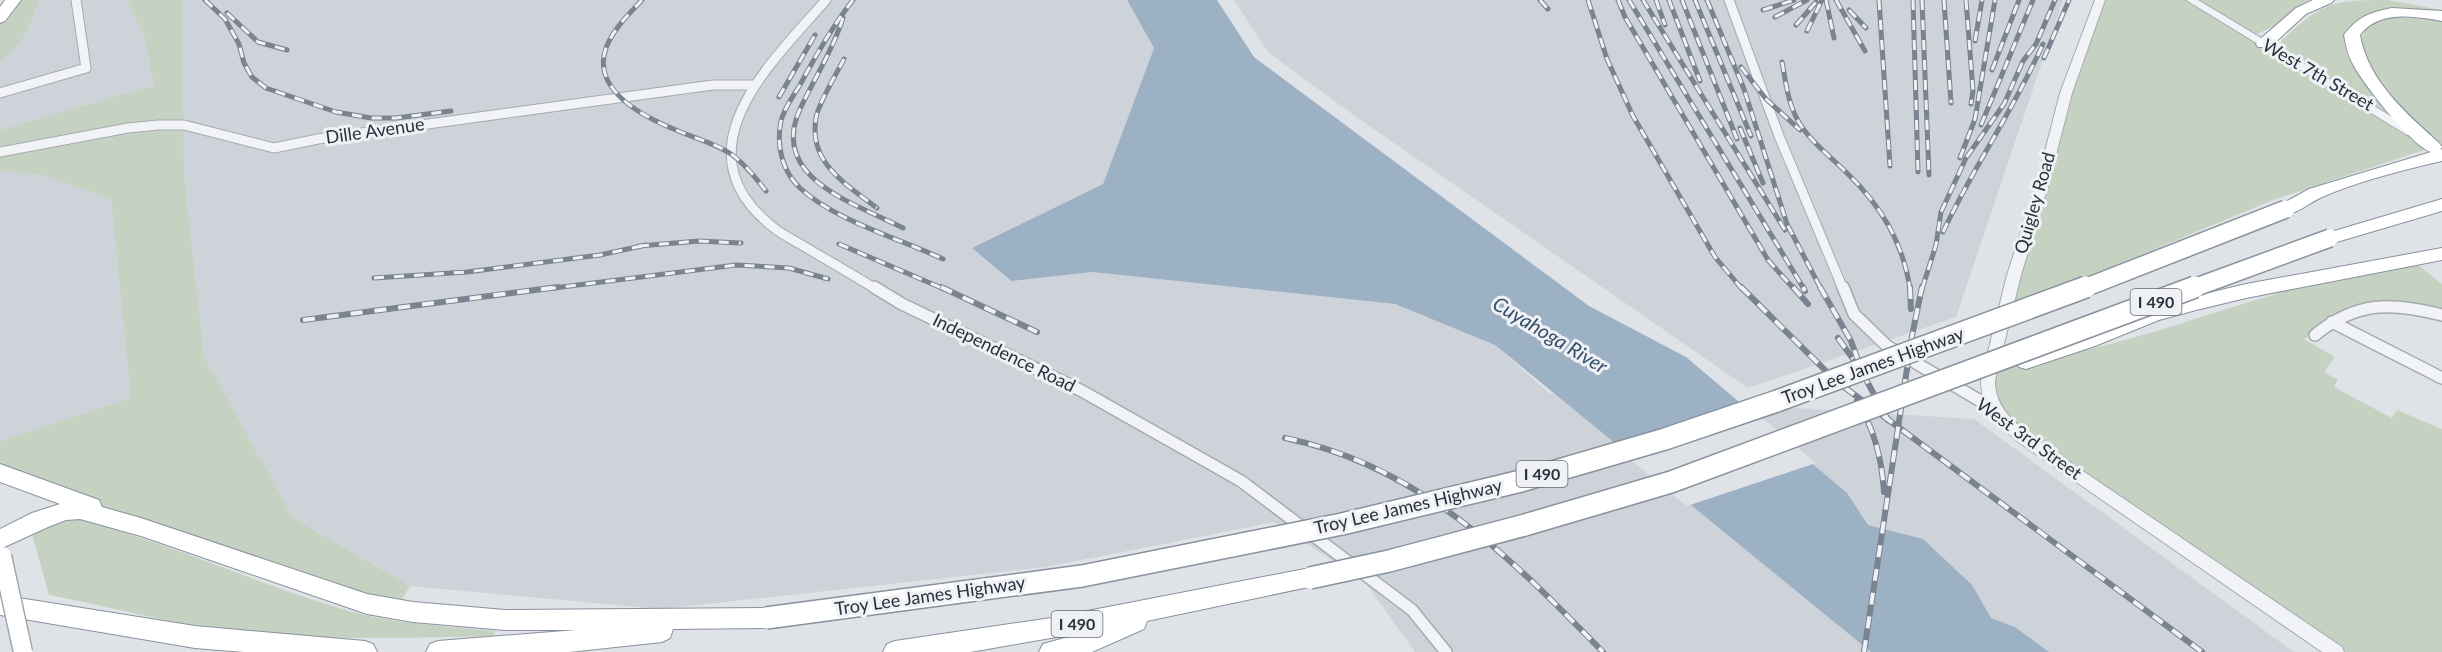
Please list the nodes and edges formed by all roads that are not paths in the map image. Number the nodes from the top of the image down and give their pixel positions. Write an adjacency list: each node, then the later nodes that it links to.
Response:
1 (13, 0): 11 (highway)
2 (76, 0): 14 (street)
3 (826, 0): 13 (street, Independence Road)
4 (1729, 0): 27 (street, West 3rd Street)
5 (2100, 0): 27 (street, Quigley Road)
6 (2191, 0): 12 (street, West 7th Street)
7 (2326, 0): 12 (highway)
8 (2407, 0): 9 (highway)
9 (2442, 7)
10 (2442, 16): 15 (highway)
11 (0, 18)
12 (2264, 44): 15 (street, West 7th Street)
13 (754, 85): 16 (street, Dille Avenue); 41 (street, Independence Road)
14 (0, 93)
15 (2415, 133): 17 (highway)
16 (0, 152)
17 (2439, 152): 20 (highway)
18 (2442, 166): 20 (highway, Troy Lee James Highway / I 490)
19 (2442, 205): 25 (highway, Troy Lee James Highway / I 490, bridge)
20 (2286, 209): 34 (highway, Troy Lee James Highway / I 490, bridge)
21 (2442, 254): 25 (highway, bridge)
22 (2442, 315): 23 (street)
23 (2332, 322): 24 (street); 26 (street)
24 (2315, 335)
25 (1981, 365): 33 (highway, Troy Lee James Highway / I 490, bridge)
26 (2442, 378)
27 (1994, 409): 42 (street, West 3rd Street)
28 (0, 473): 29 (highway)
29 (141, 527): 30 (highway); 34 (highway)
30 (1, 548): 36 (main road, bridge)
31 (0, 592): 35 (highway)
32 (0, 605): 35 (highway)
33 (1169, 608): 39 (highway, Troy Lee James Highway / I 490); 40 (highway)
34 (766, 618): 38 (highway, Troy Lee James Highway / I 490)
35 (105, 622): 37 (highway)
36 (23, 652)
37 (365, 652)
38 (438, 652)
39 (895, 652)
40 (1051, 652)
41 (1446, 652)
42 (2336, 652)

